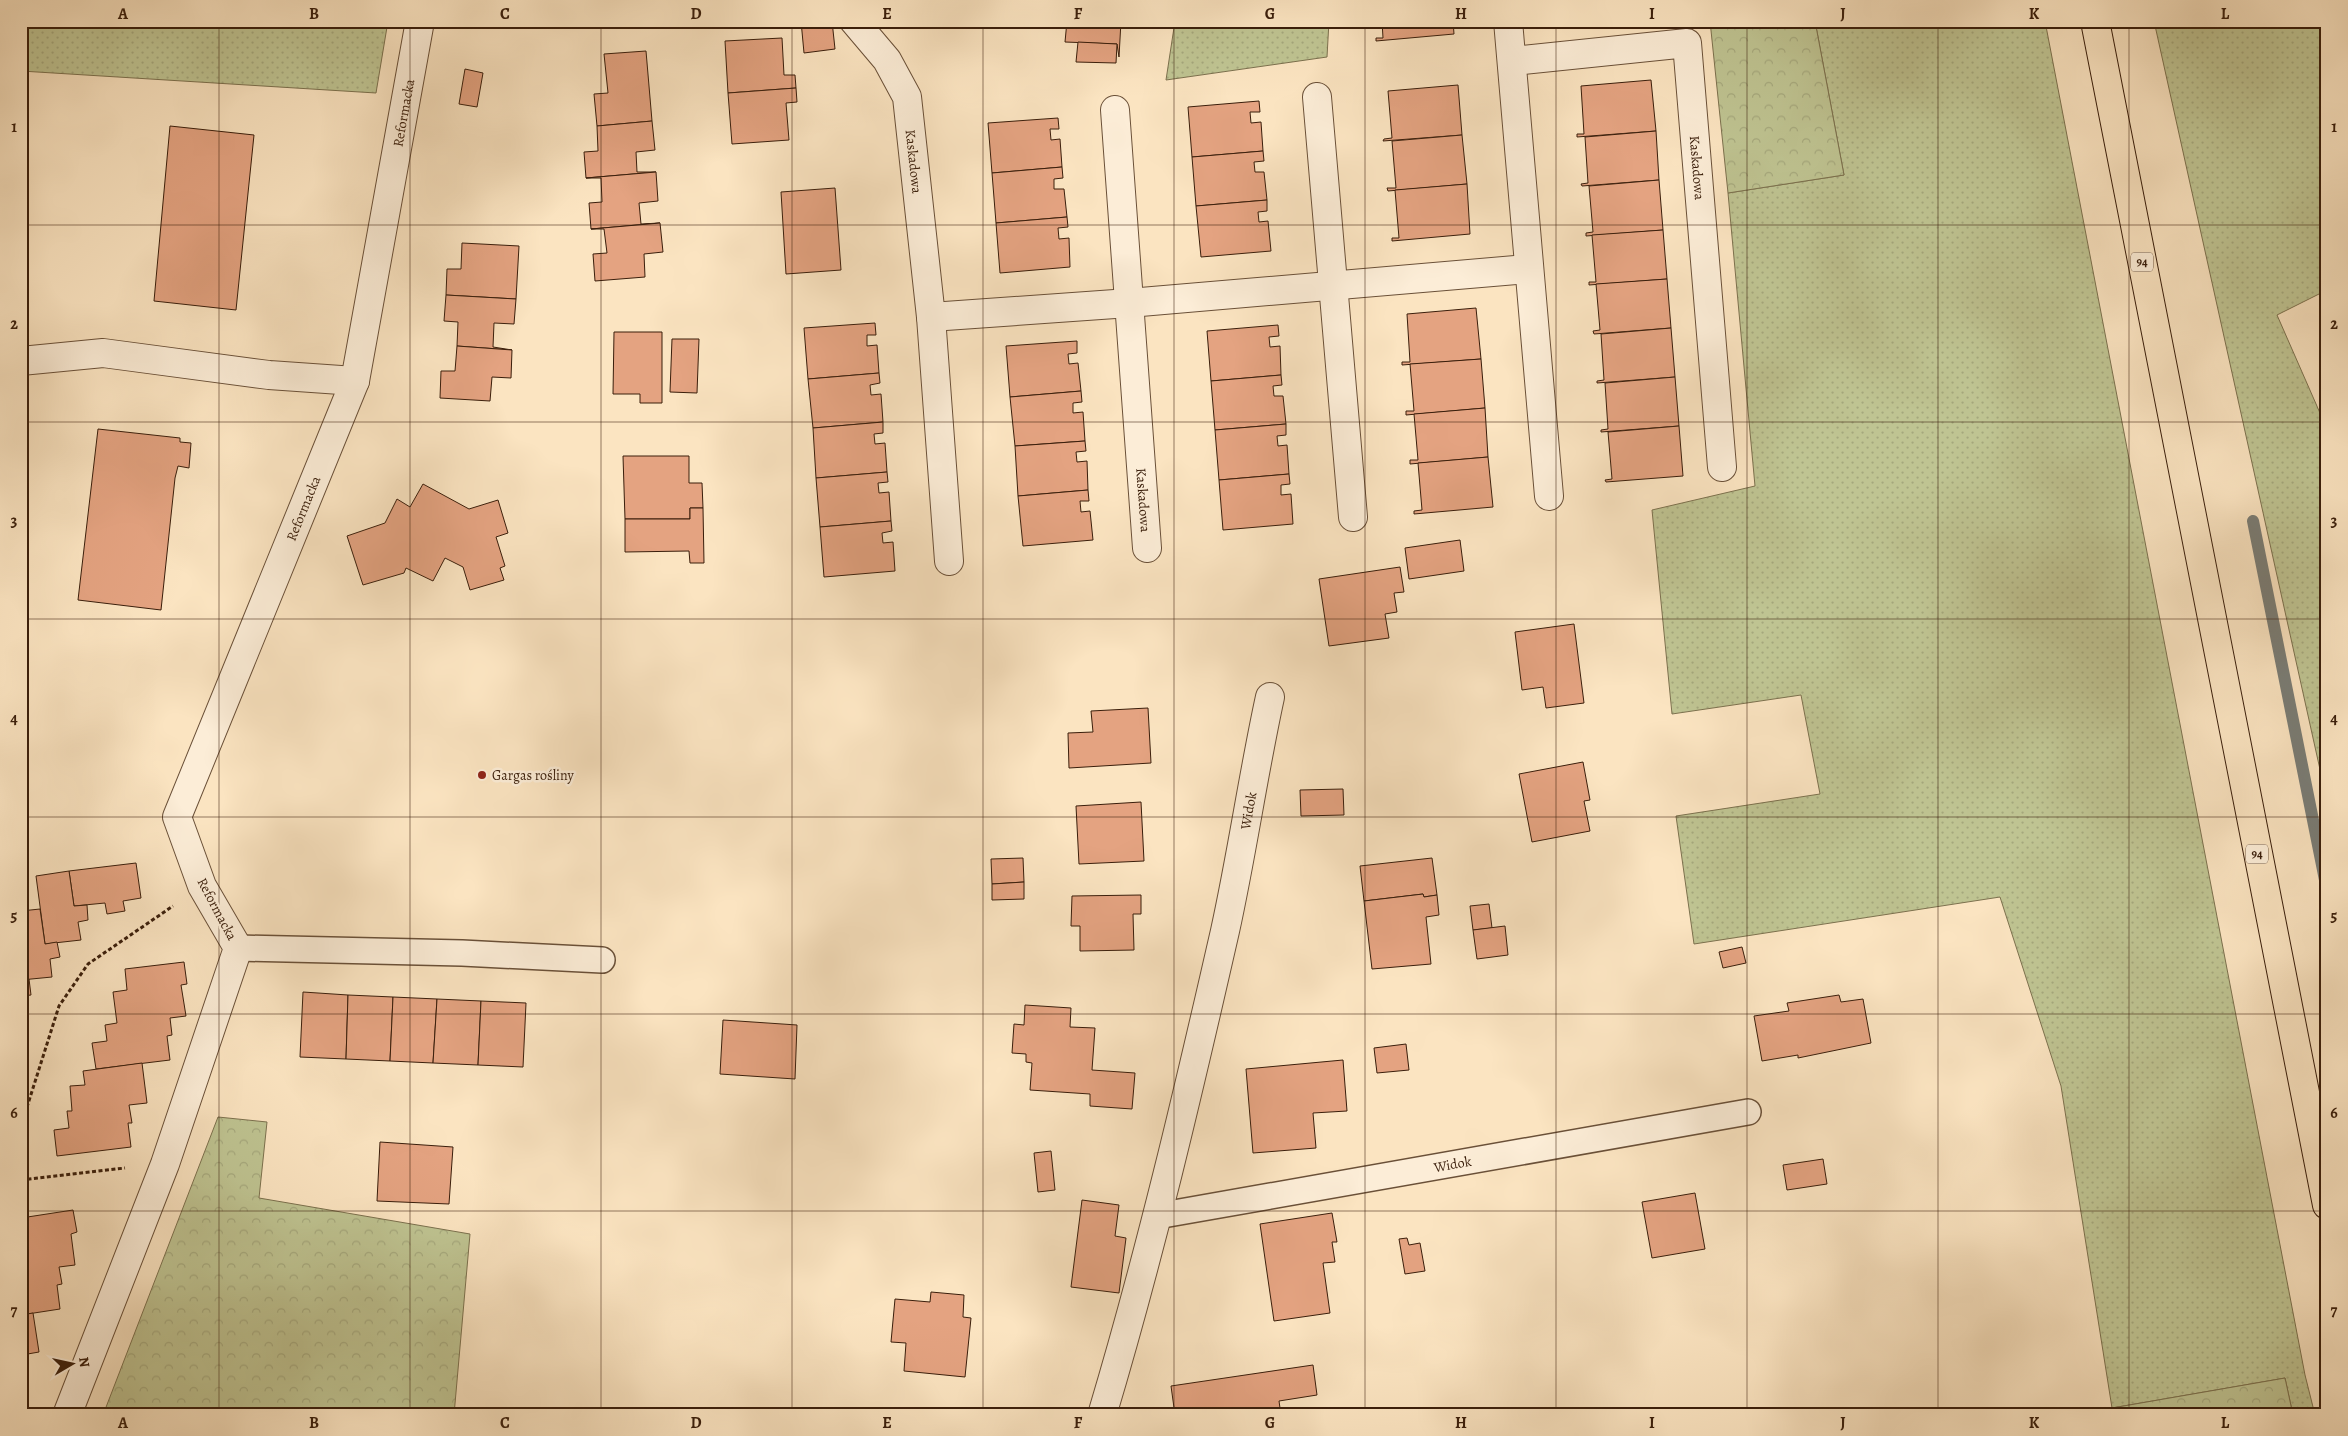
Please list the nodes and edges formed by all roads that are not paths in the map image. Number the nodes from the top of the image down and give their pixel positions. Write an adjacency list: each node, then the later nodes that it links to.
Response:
1 (420, 21): 13 (street, Reformacka)
2 (854, 21): 11 (street, Kaskadowa)
3 (1508, 21): 5 (street)
4 (2094, 21): 23 (main road, 94)
5 (1513, 61): 8 (street); 14 (street, Kaskadowa)
6 (1316, 97): 9 (street)
7 (1115, 110): 10 (street, Kaskadowa)
8 (1528, 269): 9 (street); 15 (street)
9 (1334, 286): 10 (street); 16 (street)
10 (1129, 303): 11 (street); 17 (street, Kaskadowa)
11 (931, 317): 18 (street, Kaskadowa)
12 (21, 361): 13 (street)
13 (354, 381): 20 (street, Reformacka)
14 (1722, 467)
15 (1549, 496)
16 (1353, 517)
17 (1147, 548)
18 (949, 561)
19 (1270, 697): 24 (street, Widok)
20 (238, 948): 21 (lane); 25 (street, Reformacka)
21 (602, 960)
22 (1748, 1112): 24 (lane, Widok)
23 (2327, 1204)
24 (1157, 1216): 26 (street, Widok)
25 (67, 1415)
26 (1102, 1415)

